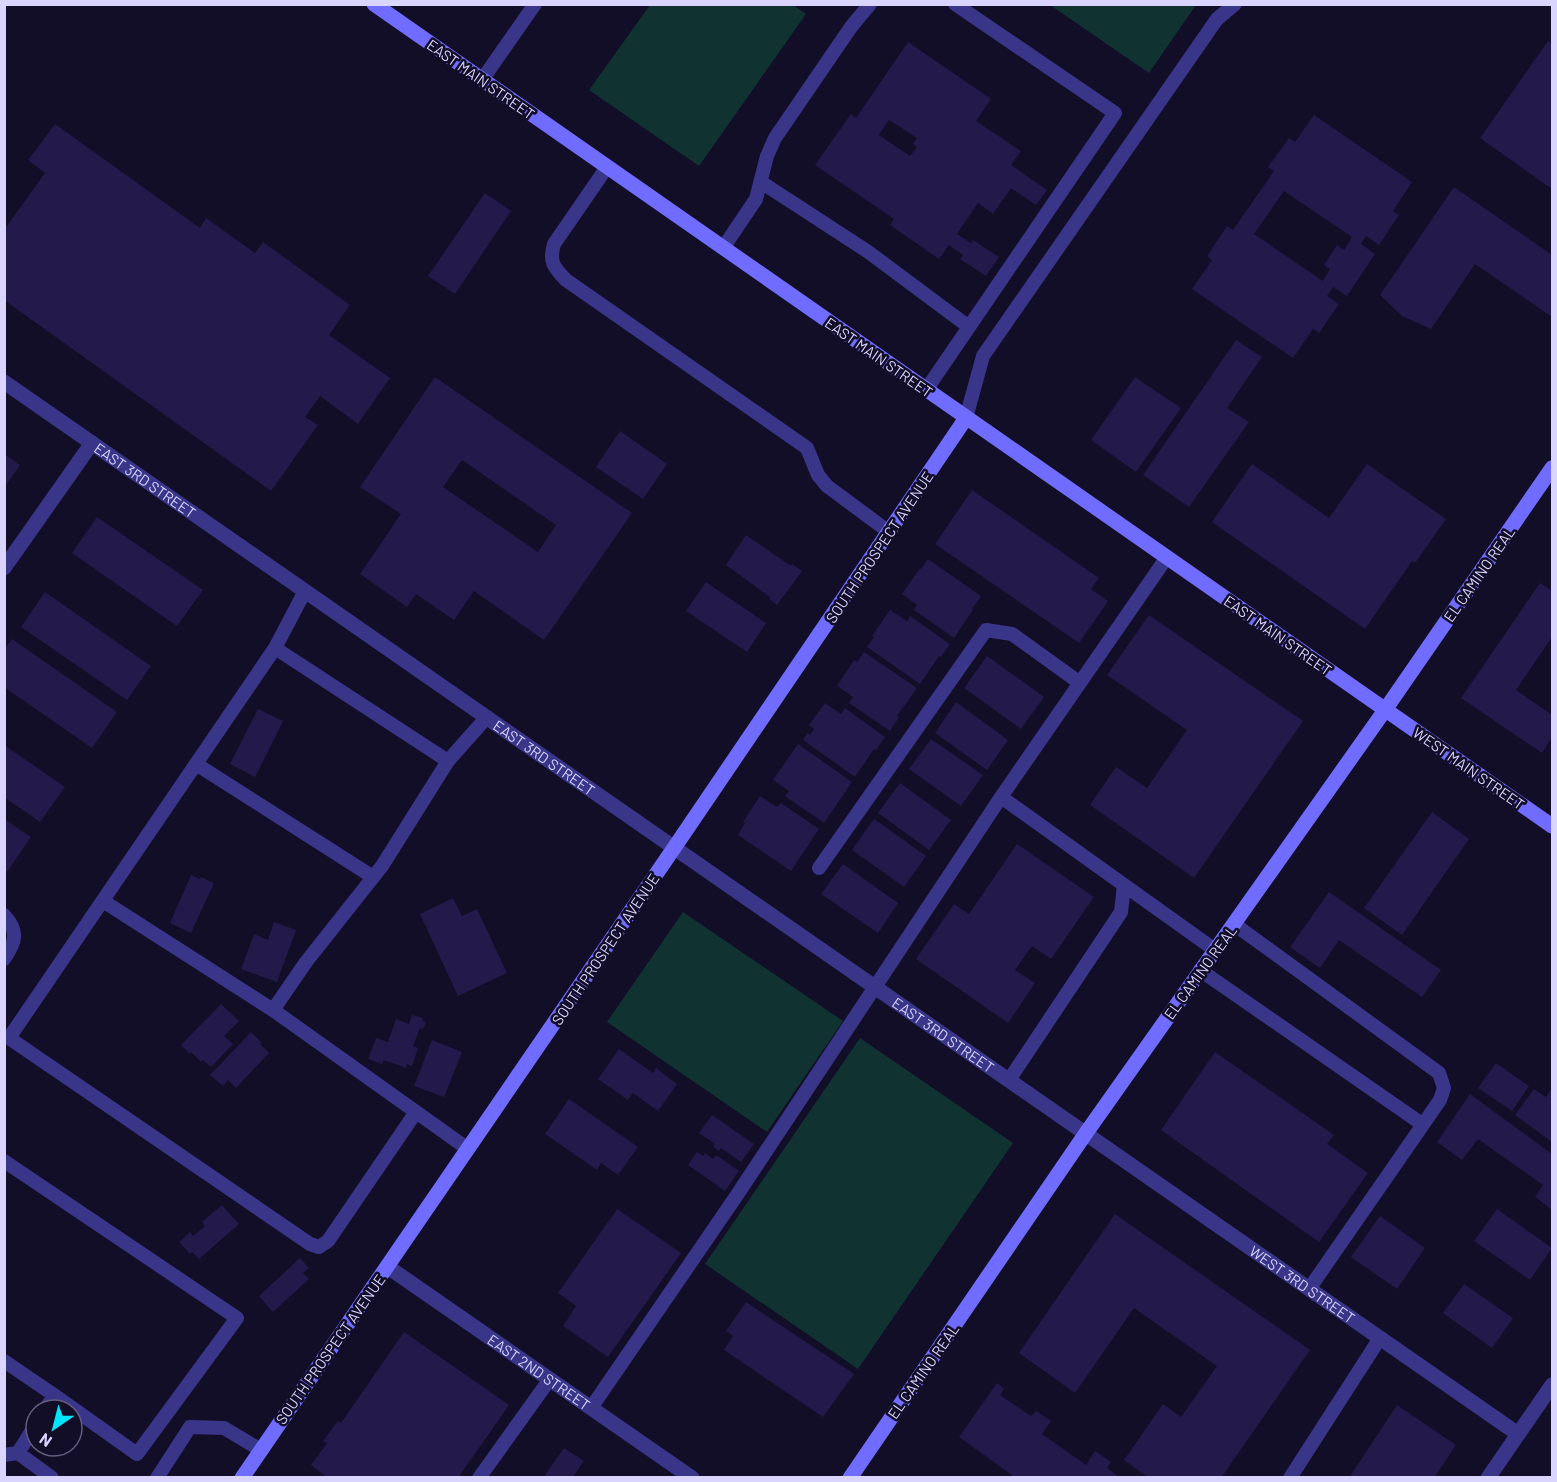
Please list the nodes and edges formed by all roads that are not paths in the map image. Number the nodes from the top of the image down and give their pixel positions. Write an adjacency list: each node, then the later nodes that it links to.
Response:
1 (374, 4): 6 (main road, EAST MAIN STREET)
2 (535, 4): 6 (lane)
3 (870, 4): 8 (lane)
4 (955, 4): 10 (lane)
5 (1234, 4): 13 (lane)
6 (482, 80): 7 (main road, EAST MAIN STREET)
7 (607, 167): 9 (main road, EAST MAIN STREET); 16 (lane)
8 (761, 183): 9 (lane); 10 (lane)
9 (723, 248): 12 (main road, EAST MAIN STREET)
10 (969, 327): 12 (lane)
11 (4, 382): 14 (street, EAST 3RD STREET)
12 (926, 390): 13 (main road, EAST MAIN STREET)
13 (966, 418): 16 (main road, SOUTH PROSPECT AVENUE); 17 (main road, EAST MAIN STREET)
14 (92, 443): 18 (street); 19 (street, EAST 3RD STREET)
15 (1552, 468): 22 (main road, EL CAMINO REAL)
16 (889, 532): 28 (main road, SOUTH PROSPECT AVENUE)
17 (1167, 558): 21 (lane); 22 (main road, EAST MAIN STREET)
18 (4, 568)
19 (306, 591): 20 (lane); 23 (street, EAST 3RD STREET)
20 (275, 648): 24 (lane); 25 (lane)
21 (1080, 683): 26 (lane); 29 (lane)
22 (1385, 710): 27 (main road, WEST MAIN STREET); 34 (main road, EL CAMINO REAL)
23 (487, 717): 24 (lane); 28 (street, EAST 3RD STREET)
24 (448, 761): 30 (lane)
25 (196, 764): 30 (lane); 32 (lane)
26 (1001, 797): 31 (lane); 38 (lane)
27 (1552, 826)
28 (674, 848): 38 (street, EAST 3RD STREET); 44 (main road, SOUTH PROSPECT AVENUE)
29 (819, 868)
30 (373, 877): 39 (lane)
31 (1124, 885): 35 (lane); 40 (lane)
32 (103, 901): 39 (lane); 41 (lane)
33 (4, 915): 36 (lane)
34 (1234, 924): 35 (main road, EL CAMINO REAL); 42 (lane)
35 (1215, 950): 37 (main road, EL CAMINO REAL)
36 (4, 959)
37 (1200, 970): 42 (lane); 43 (main road, EL CAMINO REAL)
38 (876, 987): 40 (street, EAST 3RD STREET); 54 (lane)
39 (273, 1010): 41 (lane)
40 (1009, 1080): 43 (street, EAST 3RD STREET)
41 (416, 1112): 44 (lane)
42 (1422, 1124): 47 (lane)
43 (1086, 1134): 47 (street, WEST 3RD STREET); 64 (main road, EL CAMINO REAL)
44 (468, 1149): 46 (main road, SOUTH PROSPECT AVENUE)
45 (4, 1161): 52 (lane)
46 (388, 1267): 50 (street, EAST 2ND STREET); 57 (main road, SOUTH PROSPECT AVENUE)
47 (1309, 1289): 48 (street, WEST 3RD STREET)
48 (1380, 1338): 55 (street, WEST 3RD STREET); 65 (lane)
49 (4, 1361): 52 (lane)
50 (550, 1379): 54 (street, EAST 2ND STREET); 62 (lane)
51 (1552, 1385): 55 (street)
52 (54, 1395): 53 (lane)
53 (52, 1398)
54 (591, 1408): 63 (street, EAST 2ND STREET)
55 (1518, 1434): 66 (street)
56 (24, 1438): 58 (lane)
57 (261, 1450): 60 (lane); 61 (main road, SOUTH PROSPECT AVENUE)
58 (11, 1454): 59 (lane)
59 (52, 1478)
60 (157, 1478)
61 (242, 1478)
62 (479, 1478)
63 (692, 1478)
64 (850, 1478)
65 (1290, 1478)
66 (1488, 1478)

